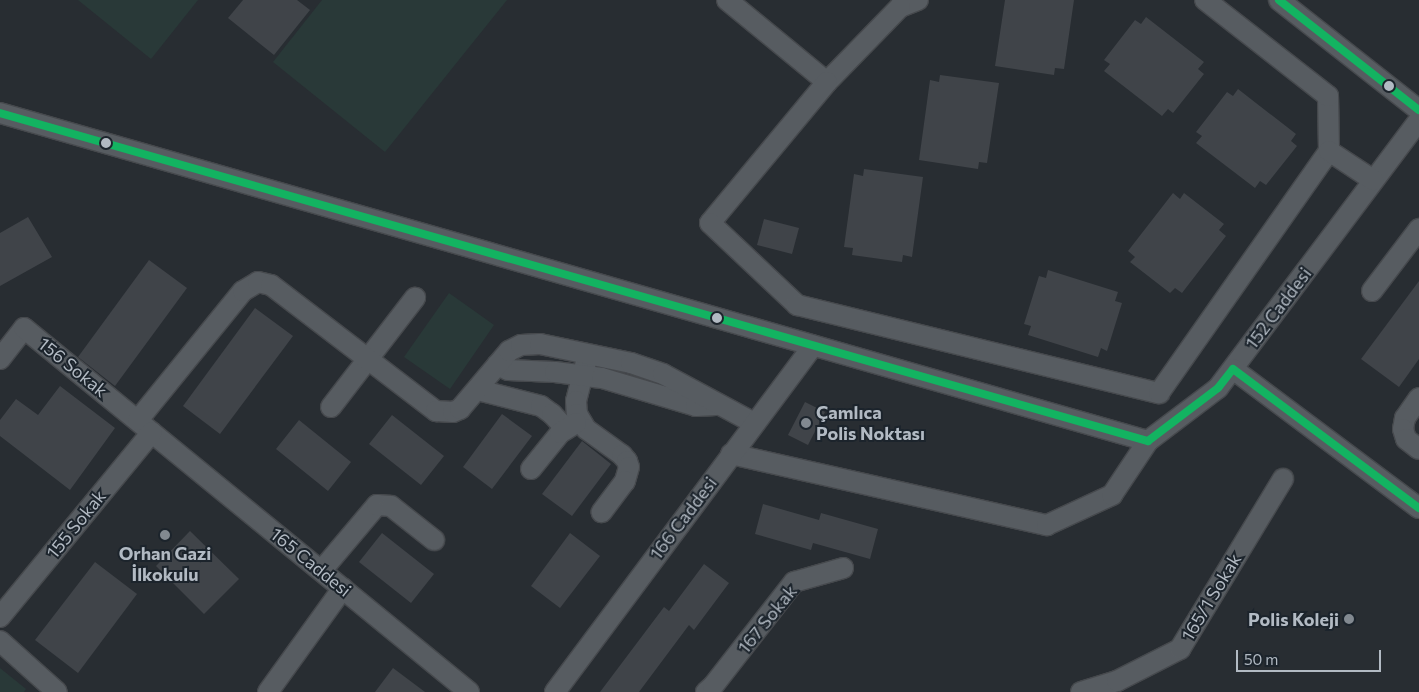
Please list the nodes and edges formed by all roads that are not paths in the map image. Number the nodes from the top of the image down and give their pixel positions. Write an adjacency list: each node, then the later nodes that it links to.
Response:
1 (727, 0): 5 (street)
2 (918, 0): 5 (street)
3 (1205, 0): 9 (street)
4 (1279, 0): 6 (street)
5 (828, 82): 9 (street)
6 (1419, 110)
7 (0, 113): 14 (street)
8 (1419, 120): 10 (street, 152 Caddesi)
9 (1329, 151): 10 (street)
10 (1373, 180): 19 (street, 152 Caddesi)
11 (1419, 229): 12 (street)
12 (1372, 291)
13 (415, 298): 17 (street)
14 (813, 346): 25 (street, 166 Caddesi); 28 (street)
15 (588, 353): 18 (street, 155 Sokak); 20 (street); 23 (street, 155 Sokak)
16 (0, 359): 27 (street, 156 Sokak)
17 (368, 359): 21 (street, 155 Sokak); 24 (street); 27 (street, 155 Sokak)
18 (497, 365): 20 (street); 21 (street, 155 Sokak)
19 (1233, 369): 28 (street, 152 Caddesi); 33 (street)
20 (582, 375): 23 (street); 26 (street)
21 (478, 390): 26 (street)
22 (1419, 398): 29 (street)
23 (718, 405): 25 (street, 155 Sokak)
24 (330, 407)
25 (754, 424): 30 (street, 166 Caddesi)
26 (572, 425): 31 (street); 34 (street)
27 (145, 426): 37 (street, 165 Caddesi); 39 (street, 155 Sokak)
28 (1148, 441): 30 (street, 152 Caddesi)
29 (1419, 449)
30 (731, 454): 44 (street, 166 Caddesi)
31 (531, 469)
32 (1284, 478): 46 (street, 165/1 Sokak)
33 (1419, 508)
34 (602, 512)
35 (434, 540): 37 (street)
36 (843, 568): 45 (street, 167 Sokak)
37 (322, 570): 38 (street, 165 Caddesi)
38 (343, 588): 42 (street); 43 (street, 165 Caddesi)
39 (0, 616)
40 (0, 641): 41 (street)
41 (57, 692)
42 (268, 692)
43 (468, 692)
44 (555, 692)
45 (706, 692)
46 (1081, 692)

